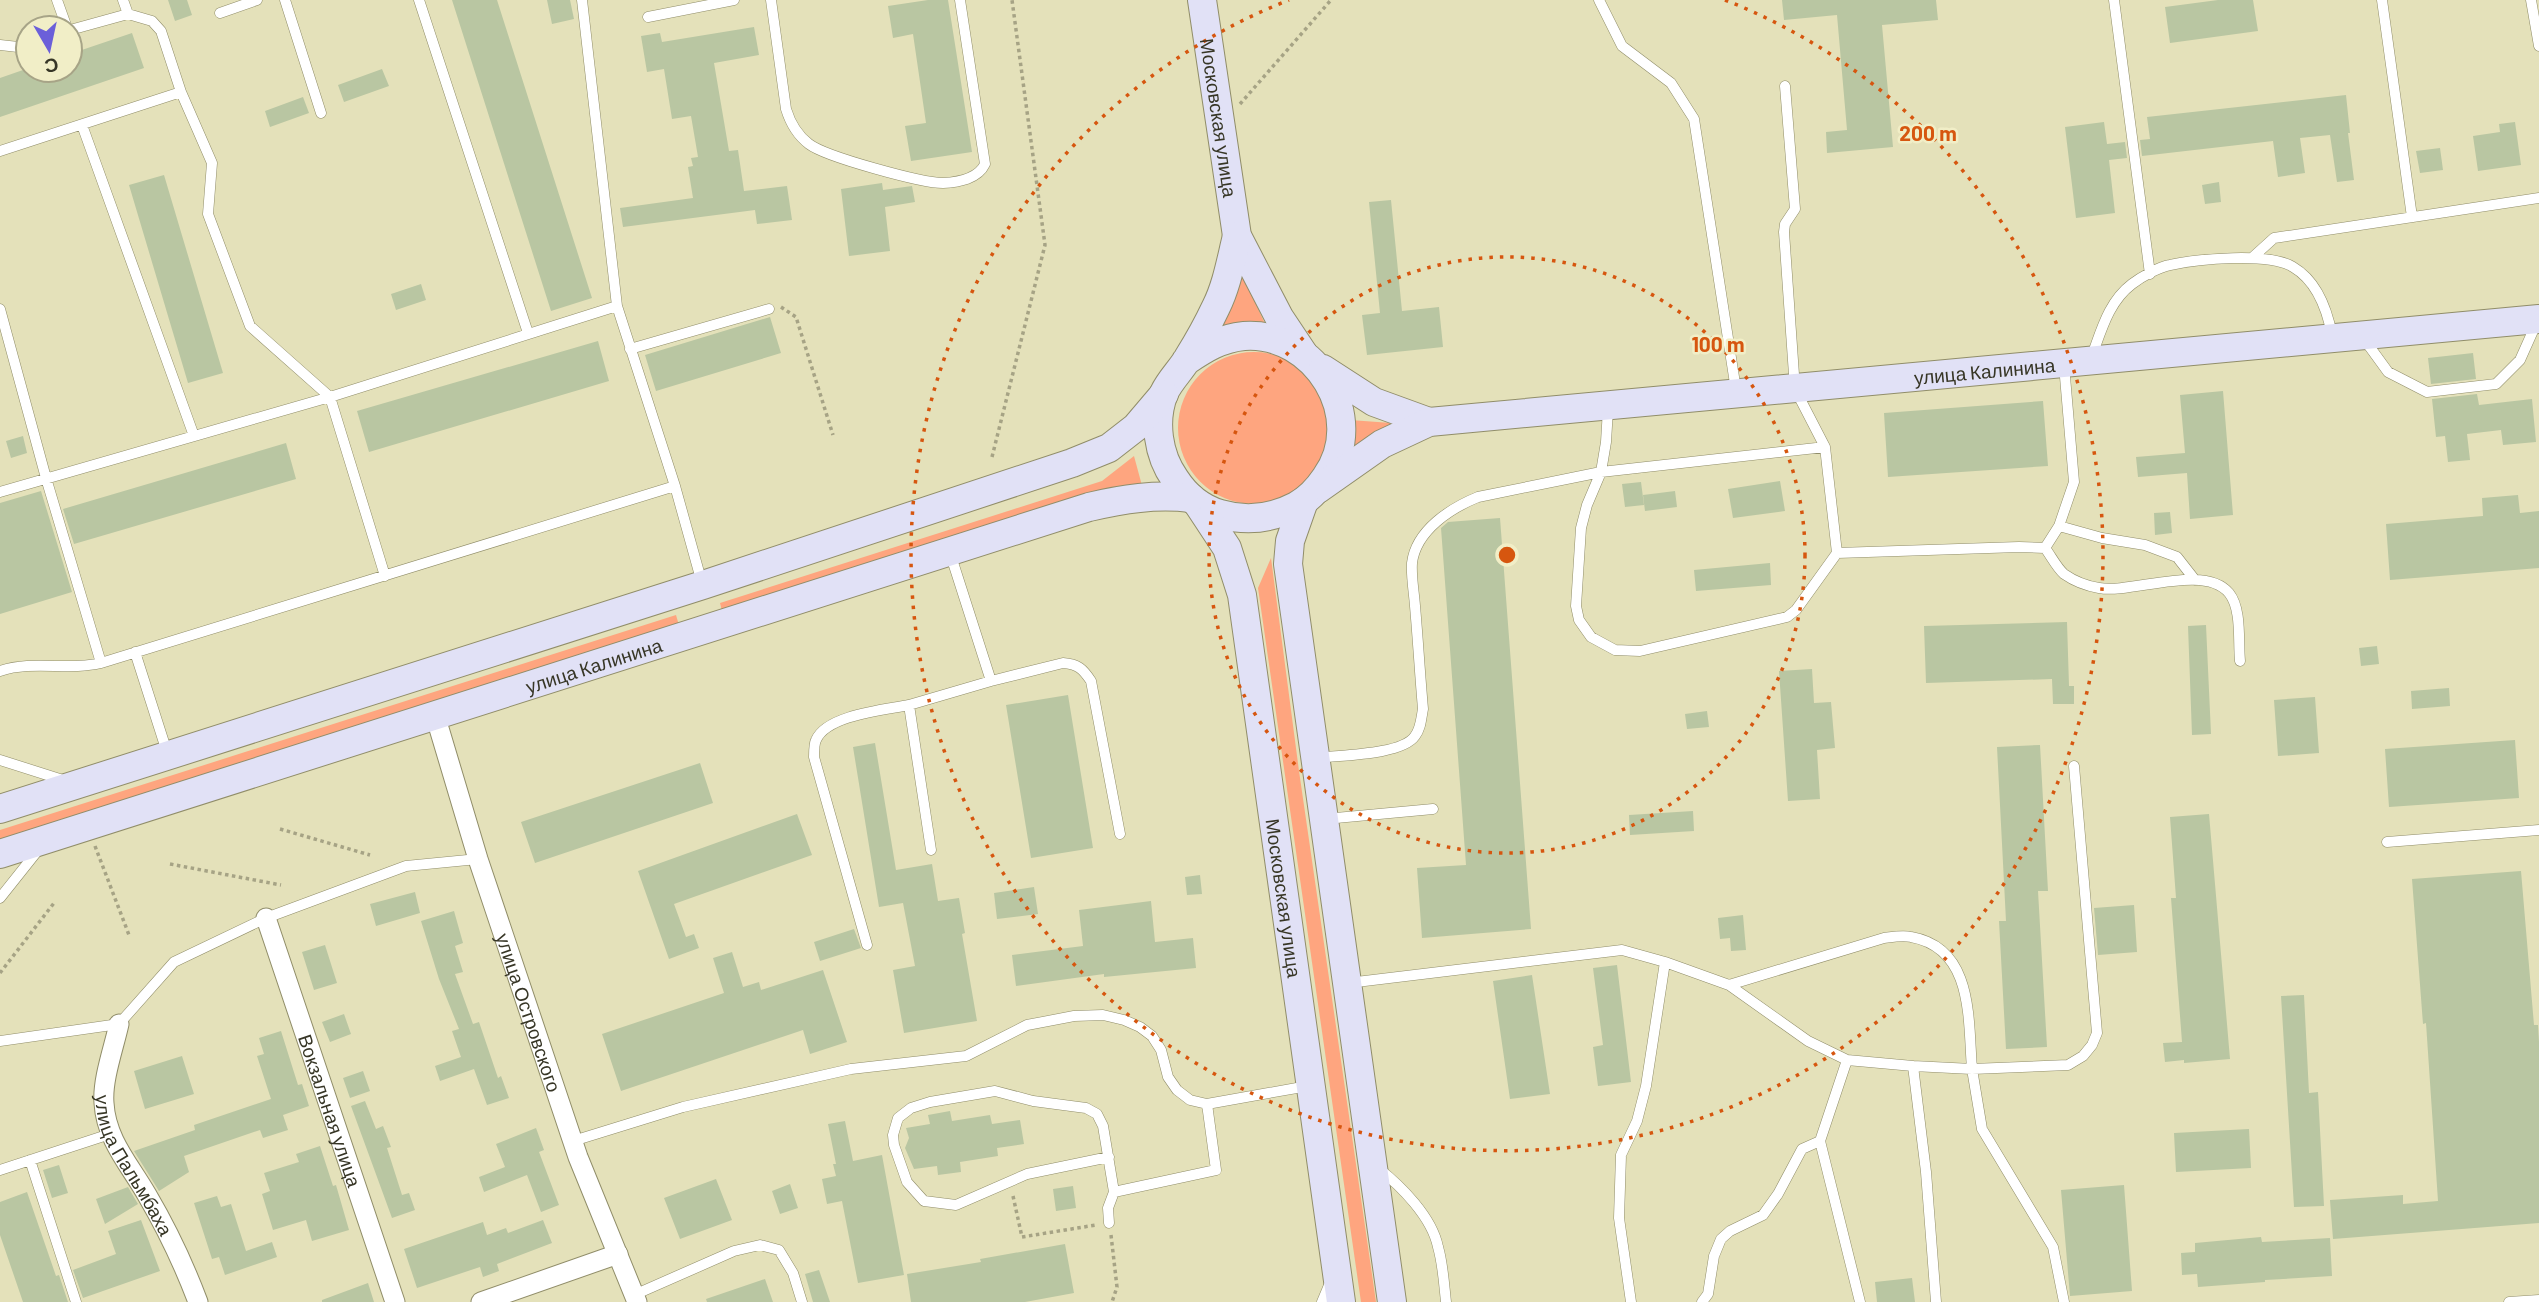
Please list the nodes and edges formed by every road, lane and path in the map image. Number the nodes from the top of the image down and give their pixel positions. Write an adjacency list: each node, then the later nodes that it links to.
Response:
1 (123, 0): 17 (lane)
2 (257, 0): 16 (lane)
3 (285, 0): 23 (lane)
4 (419, 0): 36 (lane)
5 (582, 0): 32 (lane)
6 (734, 0): 18 (lane)
7 (771, 0): 8 (lane)
8 (960, 0)
9 (1013, 0): 52 (path)
10 (1202, 0): 25 (main road, Московская улица)
11 (1331, 0): 25 (path)
12 (1599, 0): 45 (lane)
13 (2114, 0): 31 (lane)
14 (2382, 0): 28 (lane)
15 (2531, 0): 20 (lane)
16 (220, 13)
17 (128, 14): 19 (lane); 22 (lane)
18 (648, 17)
19 (84, 25)
20 (2539, 47)
21 (1785, 86): 43 (lane)
22 (181, 92): 24 (lane); 46 (lane)
23 (321, 113)
24 (82, 125): 26 (lane); 50 (lane)
25 (1221, 126): 29 (main road, Московская улица)
26 (0, 151)
27 (2539, 198): 28 (lane)
28 (2412, 217): 30 (lane)
29 (1237, 236): 40 (main road, Московская улица); 41 (main road, Московская улица)
30 (2253, 257): 31 (lane); 38 (lane)
31 (2150, 274): 42 (lane)
32 (617, 306): 36 (lane); 39 (lane)
33 (0, 309): 54 (lane)
34 (769, 309): 39 (lane); 49 (path)
35 (2539, 319): 37 (main road, улица Калинина); 37 (lane)
36 (528, 333): 46 (lane)
37 (2362, 336): 38 (main road, улица Калинина)
38 (2333, 338): 42 (main road, улица Калинина)
39 (630, 349): 55 (lane)
40 (1308, 357): 41 (main road); 48 (main road, улица Калинина); 57 (main road)
41 (1186, 361): 44 (main road)
42 (2077, 362): 43 (main road, улица Калинина); 59 (lane)
43 (1795, 389): 45 (main road, улица Калинина); 51 (lane)
44 (1164, 394): 58 (main road); 65 (main road)
45 (1737, 394): 47 (main road, улица Калинина)
46 (331, 397): 50 (lane); 63 (lane)
47 (1608, 405): 48 (main road, улица Калинина); 53 (lane)
48 (1429, 422): 57 (main road, улица Калинина)
49 (833, 435)
50 (194, 436): 54 (lane)
51 (1825, 447): 53 (lane); 62 (lane)
52 (992, 457)
53 (1601, 472): 62 (lane); 75 (lane)
54 (46, 478): 56 (lane); 69 (lane)
55 (675, 486): 63 (lane); 65 (lane)
56 (0, 492)
57 (1311, 495): 58 (main road); 75 (main road)
58 (1194, 501): 61 (main road, улица Калинина); 108 (main road, Московская улица)
59 (2059, 527): 60 (lane); 64 (lane)
60 (2045, 548): 62 (lane); 64 (lane)
61 (949, 552): 66 (main road, улица Калинина); 71 (lane)
62 (1837, 553)
63 (385, 576): 67 (lane)
64 (2195, 580): 68 (lane)
65 (703, 585): 66 (main road); 74 (main road)
66 (716, 626): 73 (main road, улица Калинина)
67 (135, 652): 69 (lane); 74 (lane)
68 (2240, 661)
69 (102, 663): 70 (lane)
70 (0, 671)
71 (991, 681): 72 (lane); 84 (lane)
72 (909, 705): 88 (lane); 98 (lane)
73 (435, 715): 85 (main road, улица Калинина); 91 (street, улица Островского)
74 (168, 755): 78 (main road)
75 (1315, 758): 81 (main road)
76 (0, 760): 78 (lane)
77 (2074, 766): 107 (lane)
78 (77, 784): 79 (main road)
79 (0, 809)
80 (1433, 809): 81 (lane)
81 (1324, 819): 101 (main road)
82 (281, 829): 90 (path)
83 (2539, 830): 86 (lane)
84 (1119, 834)
85 (48, 839): 89 (main road, улица Калинина); 94 (lane)
86 (2387, 842)
87 (94, 844): 97 (path)
88 (931, 850)
89 (0, 854)
90 (370, 855)
91 (478, 859): 96 (lane); 111 (street, улица Островского)
92 (170, 864): 93 (path)
93 (281, 885)
94 (0, 898)
95 (54, 903): 100 (path)
96 (266, 918): 103 (lane); 126 (street, Вокзальная улица)
97 (129, 935)
98 (867, 945)
99 (1665, 962): 101 (lane); 102 (lane); 134 (lane)
100 (0, 973)
101 (1348, 983): 115 (main road)
102 (1729, 985): 105 (lane); 107 (lane)
103 (119, 1024): 104 (lane); 110 (street, улица Пальмбаха)
104 (0, 1041)
105 (1847, 1060): 106 (lane); 112 (lane)
106 (1913, 1066): 107 (lane); 137 (lane)
107 (1972, 1069): 138 (lane)
108 (1312, 1085): 109 (lane); 121 (main road, Московская улица)
109 (1207, 1104): 111 (lane); 118 (lane)
110 (110, 1134): 114 (lane); 125 (street, улица Пальмбаха)
111 (573, 1141): 120 (street, улица Островского)
112 (1820, 1141): 135 (lane); 136 (lane)
113 (1109, 1157): 117 (lane); 117 (lane); 118 (lane)
114 (30, 1160): 116 (lane); 124 (lane)
115 (1372, 1163): 132 (main road); 133 (lane)
116 (0, 1170)
117 (1010, 1182): 119 (path)
118 (1114, 1192): 119 (lane)
119 (1109, 1223): 129 (path)
120 (618, 1254): 122 (street, улица Островского); 127 (street)
121 (1336, 1266): 130 (lane); 131 (main road, Московская улица)
122 (636, 1299): 128 (lane)
123 (2539, 1300): 139 (lane)
124 (76, 1302)
125 (198, 1302)
126 (395, 1302)
127 (481, 1302)
128 (802, 1302)
129 (1112, 1302)
130 (1322, 1302)
131 (1341, 1302)
132 (1392, 1302)
133 (1447, 1302)
134 (1631, 1302)
135 (1702, 1302)
136 (1860, 1302)
137 (1936, 1302)
138 (2064, 1302)
139 (2509, 1302)

